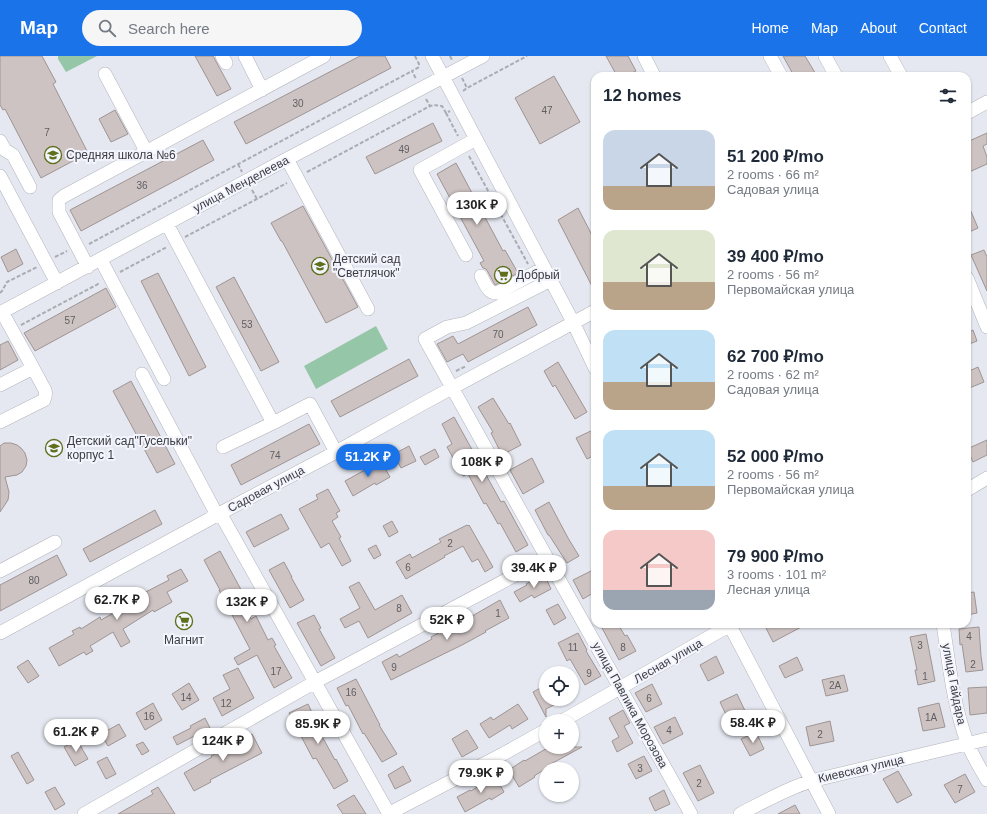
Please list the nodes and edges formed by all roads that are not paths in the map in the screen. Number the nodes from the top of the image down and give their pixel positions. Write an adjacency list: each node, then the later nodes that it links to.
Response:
1 (245, 56): 15 (street)
2 (324, 56): 15 (street)
3 (432, 56): 14 (street)
4 (483, 56): 14 (street, улица Менделеева)
5 (644, 56): 9 (street)
6 (770, 56): 10 (street)
7 (825, 56): 11 (street)
8 (890, 56): 12 (street)
9 (652, 72)
10 (779, 72)
11 (834, 72)
12 (899, 72)
13 (105, 74): 20 (street)
14 (443, 77): 18 (street); 21 (street, улица Менделеева)
15 (262, 90): 20 (street)
16 (987, 102): 17 (street)
17 (971, 111)
18 (476, 139): 24 (street); 27 (street)
19 (0, 141): 22 (street)
20 (146, 151): 26 (street)
21 (287, 159): 23 (street, улица Менделеева); 32 (street)
22 (3, 180): 30 (street)
23 (166, 224): 25 (street, улица Менделеева); 44 (street)
24 (466, 255)
25 (101, 260): 26 (street, улица Менделеева); 40 (street)
26 (88, 266): 30 (street, улица Менделеева)
27 (539, 271): 28 (street); 29 (street)
28 (481, 276)
29 (551, 280): 35 (street); 42 (street, улица Павлика Морозова)
30 (57, 283): 33 (street, улица Менделеева)
31 (971, 288): 36 (street)
32 (368, 309)
33 (1, 312): 38 (street)
34 (591, 313): 35 (street, Садовая улица)
35 (573, 322): 37 (street); 42 (street, Садовая улица)
36 (987, 326)
37 (591, 360)
38 (33, 368): 41 (street); 43 (street)
39 (142, 374): 49 (street)
40 (164, 379)
41 (0, 385)
42 (452, 387): 46 (street, Садовая улица); 51 (street, улица Павлика Морозова)
43 (0, 422)
44 (273, 423): 45 (street); 46 (street)
45 (223, 447)
46 (336, 452): 49 (street, Садовая улица)
47 (987, 478): 48 (street)
48 (971, 488)
49 (218, 514): 56 (street, Садовая улица); 57 (street)
50 (55, 542): 52 (street)
51 (547, 558): 57 (street); 58 (street, улица Павлика Морозова)
52 (0, 571)
53 (723, 628): 58 (street, Лесная улица)
54 (732, 628): 64 (street)
55 (944, 628): 62 (street, улица Гайдара)
56 (0, 633)
57 (315, 682): 65 (street); 66 (street)
58 (620, 688): 59 (street, Лесная улица); 67 (street, улица Павлика Морозова)
59 (574, 714)
60 (539, 734): 66 (street)
61 (987, 739): 62 (street, Киевская улица)
62 (968, 744): 63 (street, улица Гайдара); 64 (street, Киевская улица)
63 (987, 780)
64 (811, 781): 68 (street, Киевская улица); 69 (street)
65 (84, 814)
66 (389, 814)
67 (691, 814)
68 (740, 814)
69 (829, 814)

